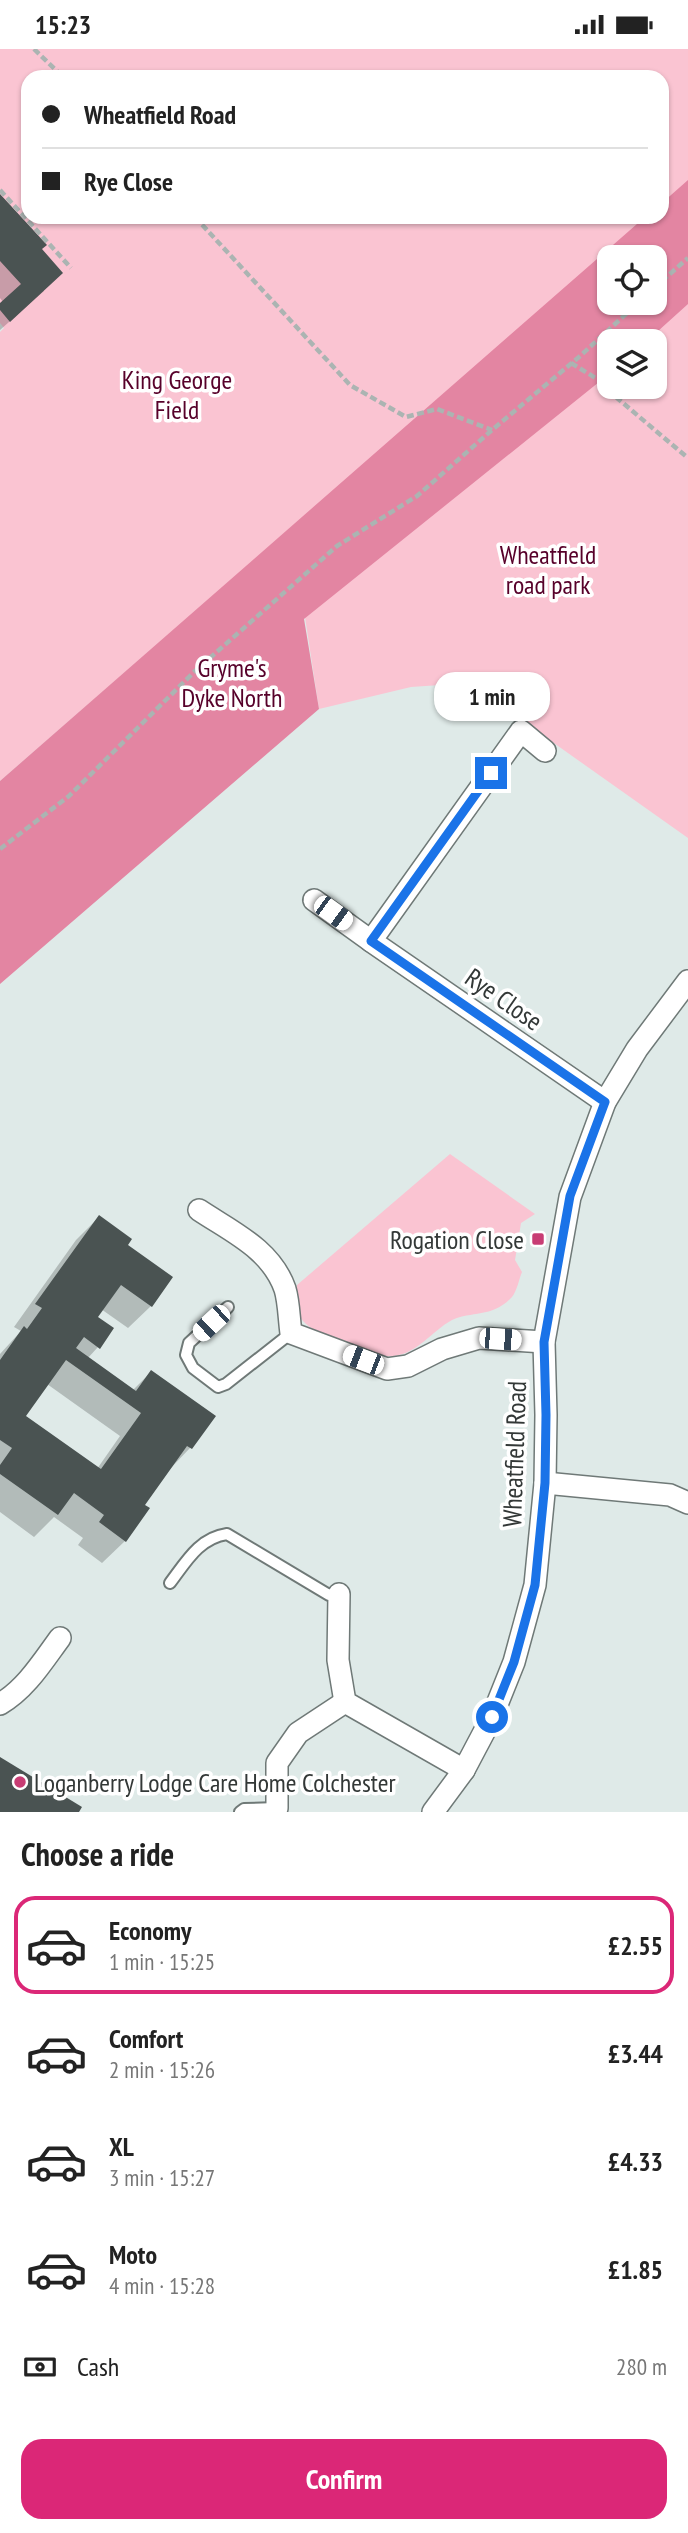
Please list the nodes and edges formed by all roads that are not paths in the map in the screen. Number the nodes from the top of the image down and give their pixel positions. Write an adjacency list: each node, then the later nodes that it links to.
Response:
1 (545, 751): 3 (street)
2 (314, 900): 3 (street, Rye Close)
3 (371, 941): 5 (street, Rye Close)
4 (688, 981): 5 (street, Wheatfield Road)
5 (605, 1102): 9 (street, Wheatfield Road)
6 (199, 1210): 8 (street)
7 (228, 1307): 8 (lane)
8 (290, 1333): 9 (street)
9 (544, 1342): 10 (street, Wheatfield Road)
10 (545, 1483): 11 (street); 17 (street, Wheatfield Road)
11 (688, 1503)
12 (170, 1583): 13 (lane)
13 (339, 1594): 15 (street)
14 (60, 1638): 16 (street)
15 (345, 1702): 17 (street); 18 (street)
16 (0, 1704)
17 (464, 1770): 20 (street, Wheatfield Road)
18 (277, 1808): 19 (lane)
19 (240, 1812)
20 (433, 1812)

